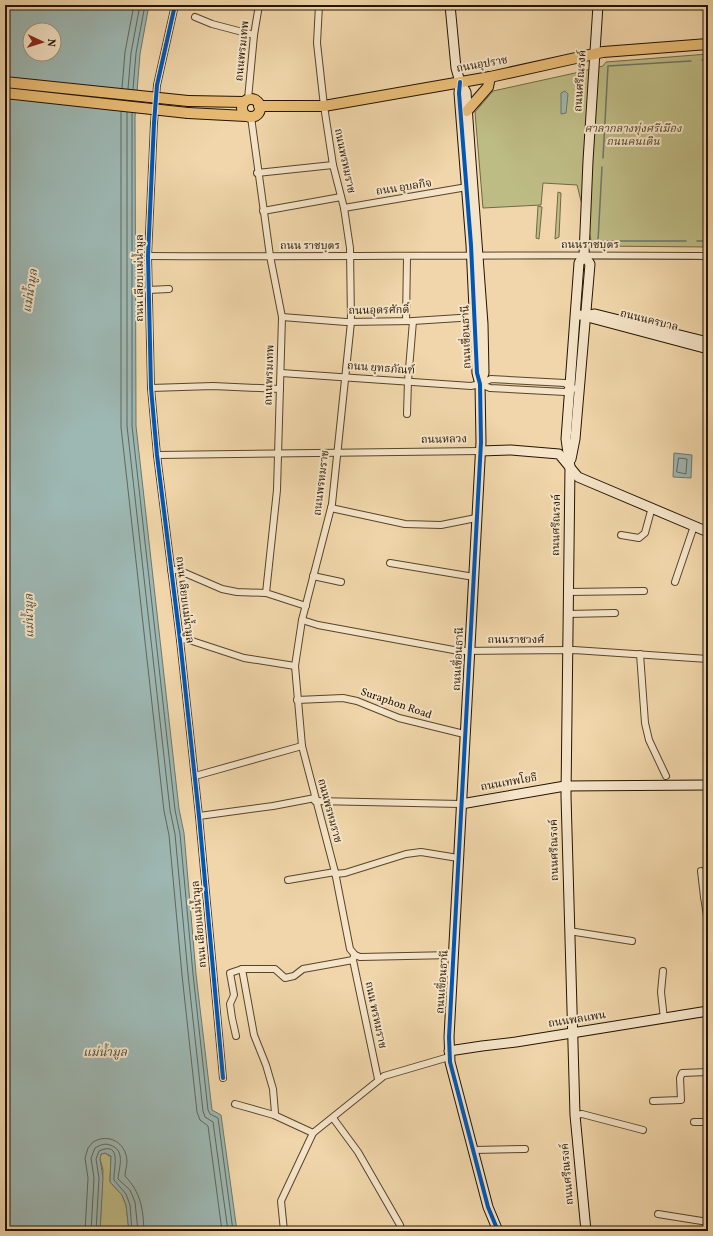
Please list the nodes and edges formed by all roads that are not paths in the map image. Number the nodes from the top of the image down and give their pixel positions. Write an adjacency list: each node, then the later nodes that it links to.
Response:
1 (175, 5): 27 (street, ถนน เลียบแม่น้ำมูล)
2 (259, 5): 7 (street, ถนนพรมเทพ)
3 (319, 5): 16 (street, ถนนพรหมราช)
4 (450, 5): 12 (street, ถนนเขื่อนธานี)
5 (598, 5): 9 (street, ถนนศรีณรงค์)
6 (195, 17): 7 (street)
7 (254, 35): 14 (street, ถนนพรมเทพ)
8 (708, 44): 9 (main road, ถนนอุปราช)
9 (595, 54): 10 (main road, ถนนอุปราช); 26 (street, ถนนศรีณรงค์)
10 (490, 77): 12 (main road, ถนนอุปราช); 17 (main road)
11 (5, 82): 14 (main road, bridge)
12 (460, 82): 16 (main road, ถนนอุปราช); 17 (street, ถนนเขื่อนธานี); 21 (street, ถนนเขื่อนธานี)
13 (5, 93): 18 (main road, bridge)
14 (246, 100): 15 (main road); 18 (main road)
15 (259, 106): 16 (main road, ถนนอุปราช); 18 (main road)
16 (324, 106): 19 (street, ถนนพรหมราช)
17 (467, 111): 21 (street, ถนนเขื่อนธานี)
18 (248, 116): 20 (street, ถนนพรมเทพ)
19 (333, 165): 20 (street); 22 (street, ถนนพรหมราช)
20 (257, 173): 24 (street, ถนนพรมเทพ)
21 (470, 187): 23 (street, ถนน อุบลกิจ); 25 (street, ถนนเขื่อนธานี)
22 (341, 196): 23 (street, ถนนพรหมราช); 24 (street)
23 (344, 208): 29 (street, ถนนพรหมราช)
24 (263, 211): 28 (street, ถนนพรมเทพ)
25 (475, 255): 26 (street, ถนนราชบุตร); 31 (street, ถนน ราชบุตร); 35 (street, ถนนเขื่อนธานี)
26 (584, 255): 30 (street, ถนนราชบุตร); 34 (street, ถนนศรีณรงค์); 36 (street, ถนนศรีณรงค์)
27 (148, 256): 28 (street, ถนน ราชบุตร); 32 (street, ถนน เลียบแม่น้ำมูล)
28 (270, 256): 29 (street, ถนน ราชบุตร); 37 (street, ถนนพรมเทพ)
29 (350, 256): 31 (street, ถนน ราชบุตร); 40 (street, ถนนพรหมราช)
30 (708, 256)
31 (407, 257): 38 (street)
32 (148, 290): 33 (street); 48 (street, ถนน เลียบแม่น้ำมูล)
33 (169, 290)
34 (575, 315): 36 (street, ถนนนครบาล); 49 (street, ถนนศรีณรงค์)
35 (479, 316): 39 (street, ถนนอุดรศักดิ์); 47 (street, ถนนเขื่อนธานี)
36 (585, 316): 41 (street, ถนนนครบาล); 49 (street, ถนนศรีณรงค์)
37 (282, 318): 40 (street, ถนนอุดรศักดิ์); 44 (street, ถนนพรมเทพ)
38 (406, 321): 39 (street, ถนนอุดรศักดิ์); 40 (street, ถนนอุดรศักดิ์)
39 (413, 321): 46 (street)
40 (351, 322): 45 (street, ถนนพรหมราช)
41 (694, 342): 42 (street, ถนนนครบาล); 43 (street, ถนนนครบาล)
42 (708, 342)
43 (708, 349)
44 (281, 373): 45 (street, ถนน ยุทธภัณฑ์); 50 (street, ถนนพรมเทพ)
45 (344, 376): 46 (street, ถนน ยุทธภัณฑ์); 54 (street, ถนนพรหมราช)
46 (408, 381): 47 (street, ถนน ยุทธภัณฑ์); 51 (street)
47 (480, 384): 49 (street, ถนน ยุทธภัณฑ์); 52 (street, ถนนเขื่อนธานี)
48 (151, 388): 50 (street); 55 (street, ถนน เลียบแม่น้ำมูล)
49 (574, 388): 56 (street, ถนนศรีณรงค์)
50 (280, 389): 53 (street, ถนนพรมเทพ)
51 (407, 414)
52 (480, 450): 54 (street, ถนนหลวง); 56 (street, ถนนหลวง); 59 (street, ถนนเขื่อนธานี)
53 (278, 453): 54 (street, ถนนหลวง); 55 (street, ถนนหลวง); 71 (street, ถนนพรมเทพ)
54 (336, 453): 58 (street, ถนนพรหมราช)
55 (157, 455): 64 (street, ถนน เลียบแม่น้ำมูล)
56 (570, 467): 57 (street, ถนนหลวง); 70 (street, ถนนศรีณรงค์)
57 (652, 507): 60 (street, ถนนหลวง); 62 (street)
58 (331, 508): 59 (street); 65 (street, ถนนพรหมราช)
59 (476, 518): 66 (street, ถนนเขื่อนธานี)
60 (694, 526): 61 (street, ถนนหลวง); 68 (street)
61 (708, 532)
62 (621, 535)
63 (390, 563): 66 (street)
64 (171, 570): 71 (street); 76 (street, ถนน เลียบแม่น้ำมูล)
65 (313, 576): 67 (street); 72 (street, ถนนพรหมราช)
66 (474, 577): 77 (street, ถนนเขื่อนธานี)
67 (341, 582)
68 (675, 582)
69 (644, 591): 70 (street)
70 (567, 592): 74 (street, ถนนศรีณรงค์)
71 (266, 593): 72 (street)
72 (306, 606): 75 (street, ถนนพรหมราช)
73 (615, 613): 74 (street)
74 (567, 614): 78 (street, ถนนศรีณรงค์)
75 (302, 620): 77 (street, ถนนราชวงศ์); 81 (street, ถนนพรหมราช)
76 (180, 640): 81 (street); 85 (street, ถนน เลียบแม่น้ำมูล)
77 (469, 650): 78 (street, ถนนราชวงศ์); 83 (street, ถนนเขื่อนธานี)
78 (567, 650): 79 (street, ถนนราชวงศ์); 88 (street, ถนนศรีณรงค์)
79 (640, 654): 80 (street, ถนนราชวงศ์); 86 (street)
80 (708, 659)
81 (295, 666): 82 (street, ถนนพรหมราช)
82 (297, 700): 83 (street, Suraphon Road); 84 (street, ถนนพรหมราช)
83 (464, 734): 90 (street, ถนนเขื่อนธานี)
84 (302, 746): 85 (street); 89 (street, ถนนพรหมราช)
85 (195, 776): 91 (street, ถนน เลียบแม่น้ำมูล)
86 (666, 776)
87 (708, 785): 88 (street, ถนนเทพโยธี)
88 (565, 786): 90 (street, ถนนเทพโยธี); 98 (street, ถนนศรีณรงค์)
89 (315, 799): 90 (street, ถนนเทพโยธี); 91 (street, ถนนเทพโยธี); 94 (street, ถนนพรหมราช)
90 (461, 804): 92 (street, ถนนเขื่อนธานี)
91 (199, 816): 110 (street, ถนน เลียบแม่น้ำมูล)
92 (458, 858): 94 (street); 100 (street, ถนนเขื่อนธานี)
93 (701, 872): 96 (street)
94 (335, 873): 95 (street); 101 (street, ถนนพรหมราช)
95 (288, 880)
96 (706, 896): 97 (street)
97 (707, 916)
98 (569, 932): 99 (street); 106 (street, ถนนศรีณรงค์)
99 (632, 941)
100 (453, 955): 101 (street); 108 (street, ถนนเขื่อนธานี)
101 (354, 957): 102 (street); 111 (street, ถนน พรหมราช)
102 (242, 969): 107 (street); 114 (street)
103 (663, 971): 105 (street)
104 (708, 1011): 105 (street, ถนนพลแพน)
105 (664, 1019): 106 (street, ถนนพลแพน)
106 (572, 1032): 108 (street, ถนนพลแพน); 115 (street, ถนนศรีณรงค์)
107 (236, 1036)
108 (449, 1054): 111 (street); 122 (street, ถนนเขื่อนธานี)
109 (708, 1072): 112 (street)
110 (223, 1078)
111 (378, 1079): 116 (street)
112 (653, 1101)
113 (235, 1104): 114 (street)
114 (274, 1115): 120 (street)
115 (575, 1115): 119 (street); 128 (street, ถนนศรีณรงค์)
116 (333, 1118): 120 (street); 125 (street)
117 (694, 1122): 118 (street)
118 (708, 1122)
119 (643, 1130)
120 (313, 1133): 126 (street)
121 (525, 1148): 122 (street)
122 (473, 1150): 127 (street, ถนนเขื่อนธานี)
123 (658, 1214): 124 (street)
124 (708, 1222)
125 (400, 1225)
126 (284, 1231)
127 (498, 1231)
128 (586, 1231)

